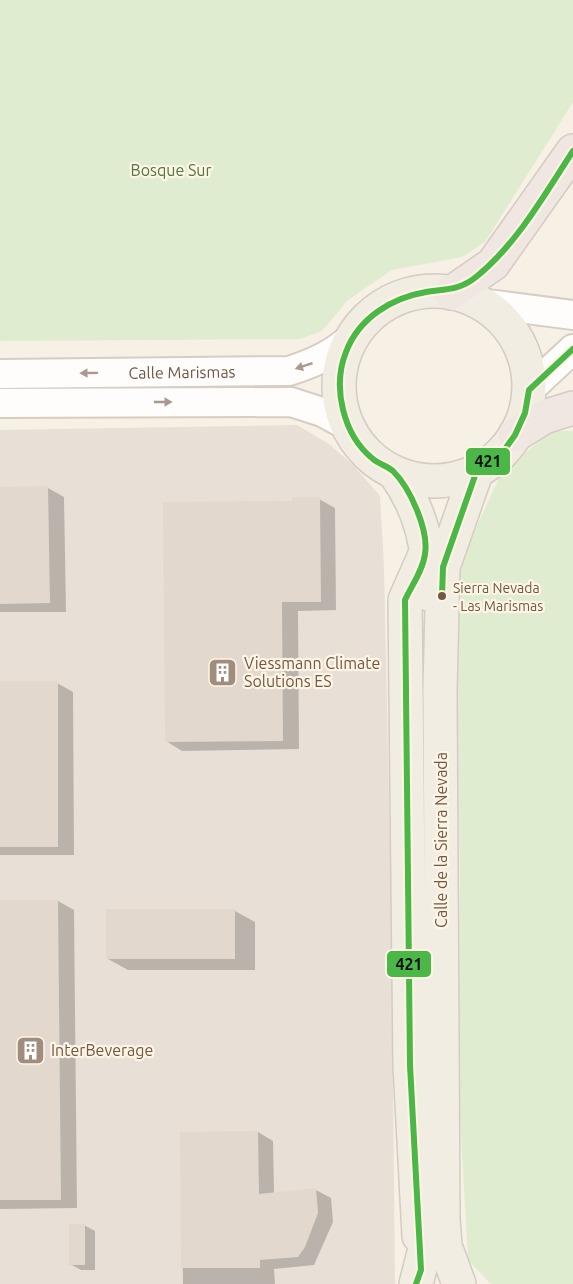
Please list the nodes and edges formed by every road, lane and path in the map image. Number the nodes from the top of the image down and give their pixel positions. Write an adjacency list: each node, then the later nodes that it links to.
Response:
1 (573, 151): 2 (highway)
2 (466, 298): 3 (street); 4 (main road); 7 (main road)
3 (573, 315)
4 (353, 336): 6 (street, Calle Marismas, one-way to 6); 10 (main road)
5 (573, 350): 7 (street)
6 (0, 374)
7 (529, 390): 11 (main road)
8 (0, 403): 10 (street, Calle Marismas, one-way to 10)
9 (573, 408): 11 (highway)
10 (348, 426): 13 (main road)
11 (515, 435): 12 (main road)
12 (477, 471): 13 (main road); 15 (main road, Calle de la Sierra Nevada)
13 (394, 472): 14 (main road)
14 (419, 1277)
15 (459, 1284)

